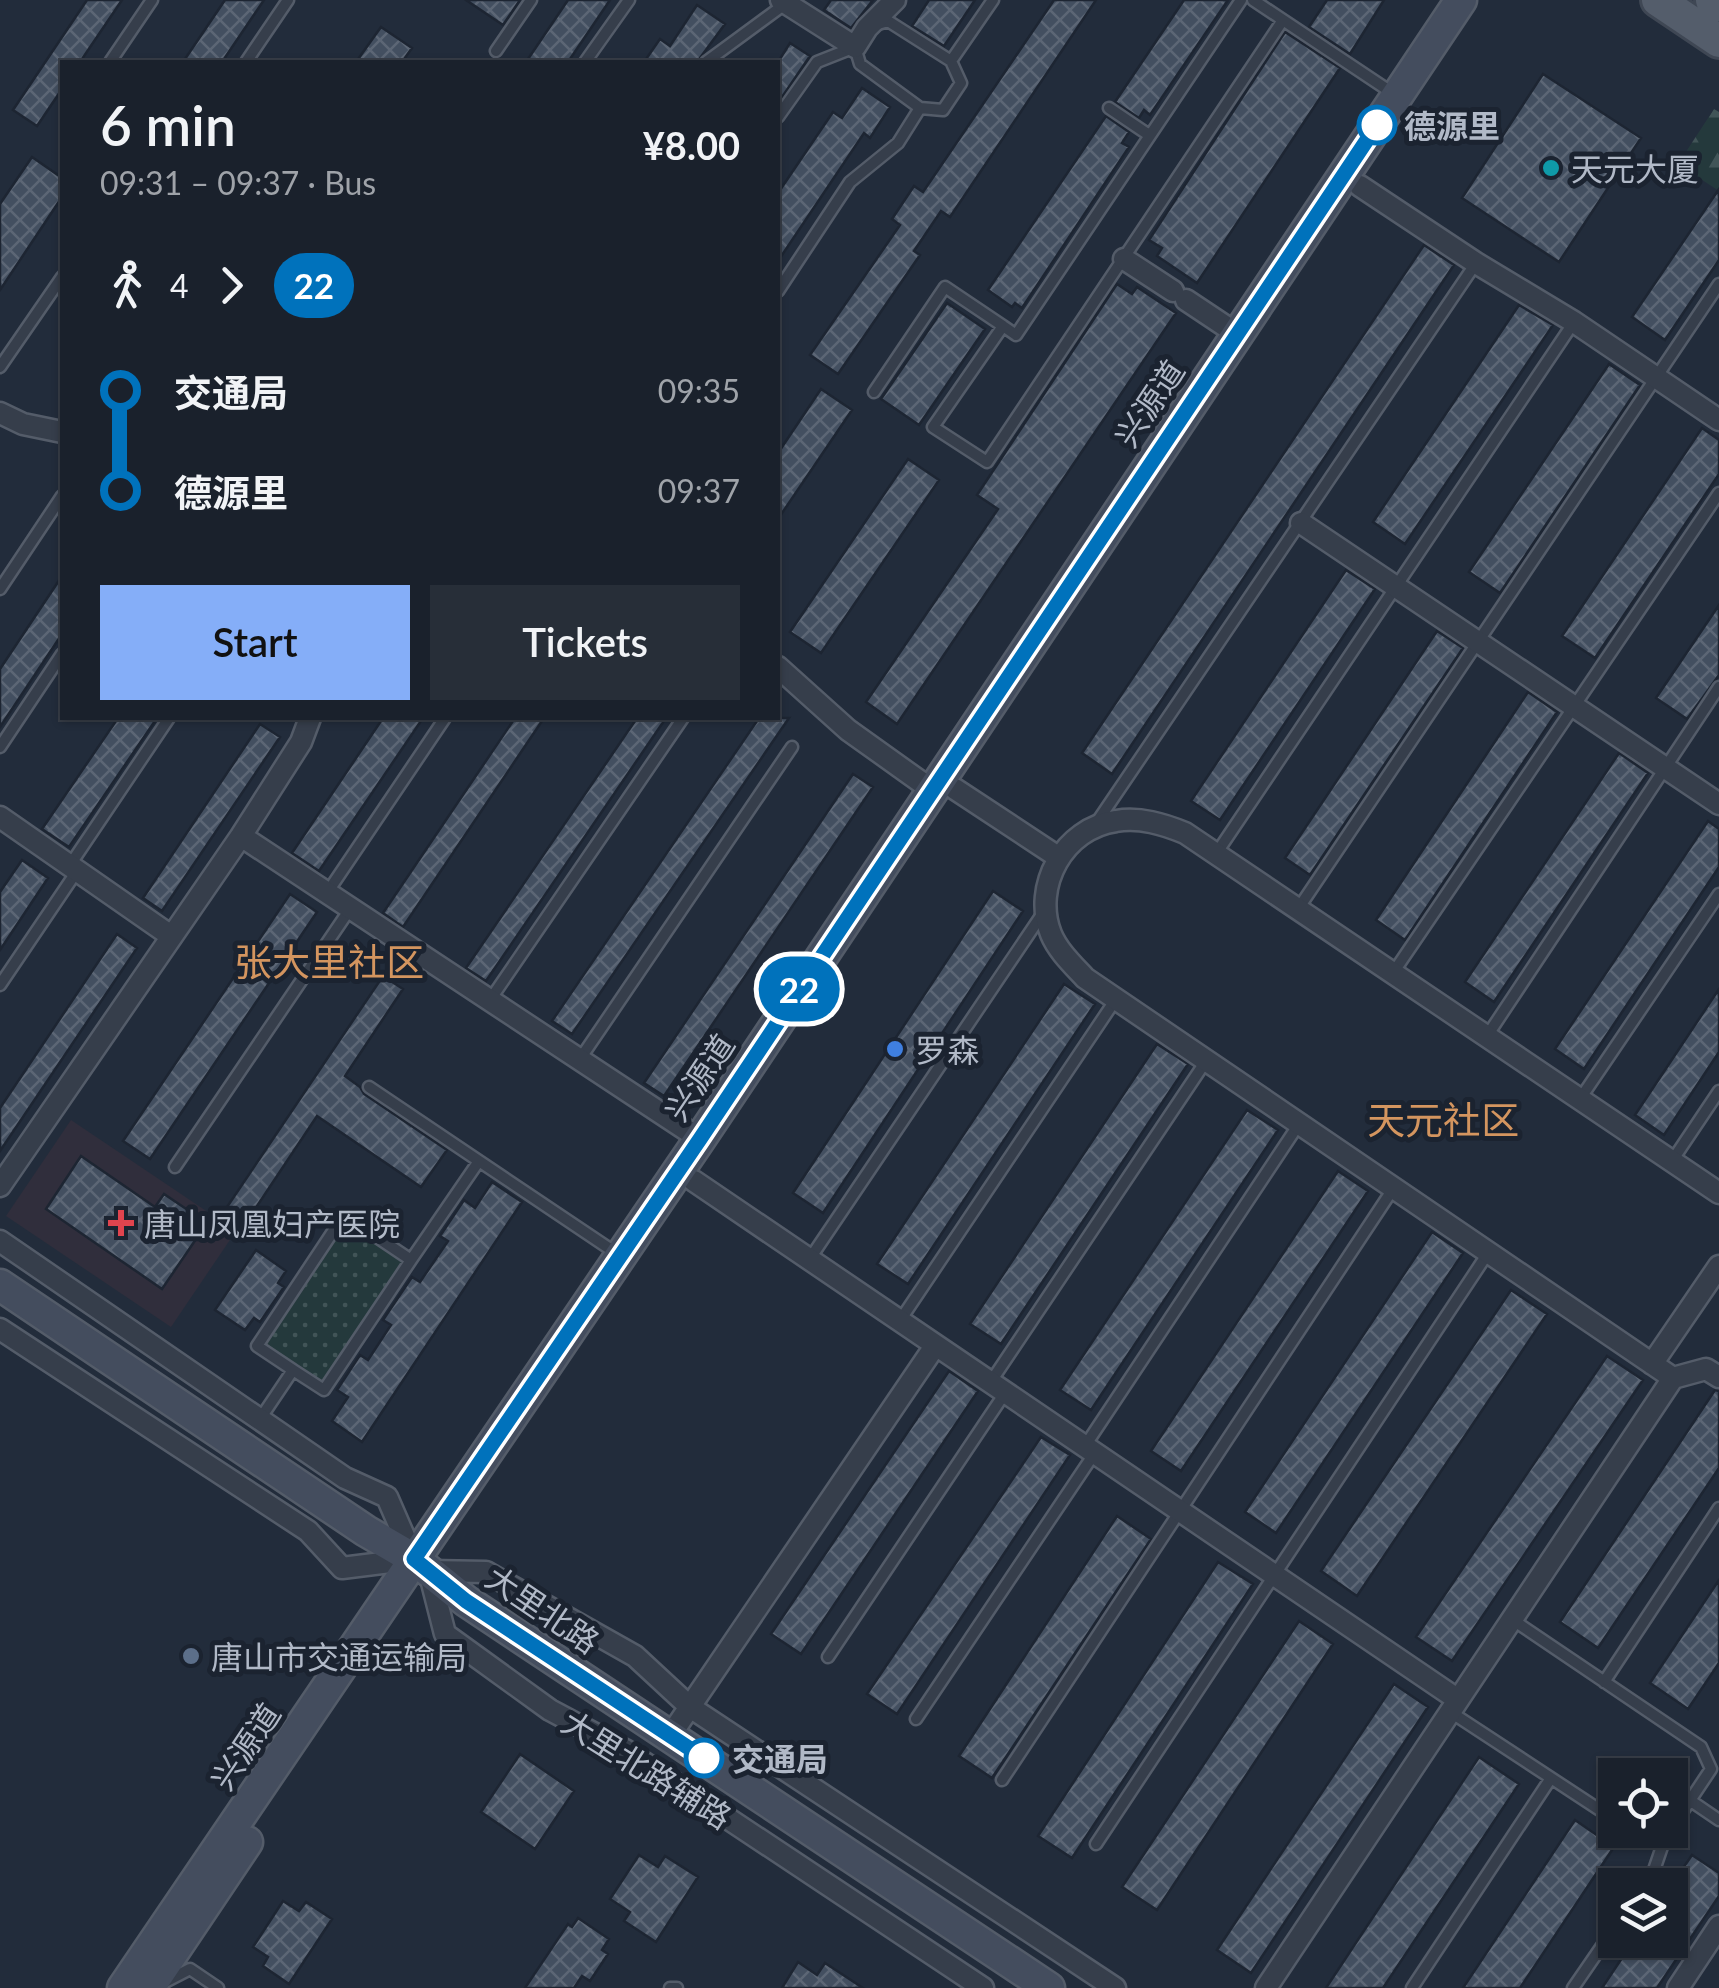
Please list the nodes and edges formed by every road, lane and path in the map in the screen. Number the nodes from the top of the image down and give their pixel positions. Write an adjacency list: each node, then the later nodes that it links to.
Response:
1 (152, 0): 20 (lane)
2 (288, 0): 21 (lane)
3 (530, 0): 19 (lane)
4 (629, 0): 22 (lane)
5 (895, 0): 16 (street)
6 (993, 0): 24 (lane)
7 (1240, 0): 29 (lane)
8 (1254, 0): 15 (lane)
9 (1461, 0): 25 (main road, 兴源道)
10 (1482, 0): 30 (main road, 兴源道)
11 (1658, 0): 17 (main road)
12 (1712, 0): 14 (main road)
13 (785, 1): 18 (street); 23 (lane)
14 (1719, 5)
15 (1283, 20): 25 (lane); 31 (lane)
16 (867, 28): 18 (street); 24 (lane)
17 (1719, 41)
18 (856, 47): 26 (lane); 28 (lane)
19 (496, 51)
20 (111, 60)
21 (247, 60)
22 (586, 60)
23 (709, 60)
24 (951, 60): 26 (lane)
25 (1397, 96): 38 (main road, 兴源道)
26 (920, 108): 35 (lane)
27 (1109, 108): 29 (lane)
28 (780, 115)
29 (1149, 136): 37 (lane)
30 (1360, 186): 32 (street); 62 (main road, 兴源道)
31 (1124, 259): 37 (lane); 38 (street)
32 (1476, 263): 36 (street); 47 (lane)
33 (60, 280): 39 (lane)
34 (1719, 284): 40 (lane)
35 (780, 288)
36 (1574, 322): 40 (street); 48 (lane)
37 (1003, 326): 41 (lane)
38 (1237, 334): 62 (main road, 兴源道)
39 (0, 368)
40 (1656, 378): 43 (street); 50 (lane)
41 (874, 392)
42 (0, 413): 44 (street)
43 (1719, 420)
44 (60, 432)
45 (1719, 492): 54 (lane)
46 (60, 499): 49 (lane)
47 (1301, 523): 48 (street); 65 (lane)
48 (1396, 586): 50 (street); 67 (lane)
49 (0, 589)
50 (1478, 642): 54 (street); 74 (lane)
51 (60, 657): 59 (lane)
52 (780, 669): 62 (street)
53 (1719, 687): 61 (lane)
54 (1574, 706): 61 (street); 76 (lane)
55 (168, 720): 69 (lane)
56 (309, 720): 66 (street)
57 (445, 720): 70 (lane)
58 (681, 720): 79 (lane)
59 (0, 747)
60 (792, 747): 81 (lane)
61 (1665, 768): 63 (street); 80 (lane)
62 (944, 789): 68 (street); 87 (main road, 兴源道); 91 (main road, 兴源道)
63 (1719, 804)
64 (0, 818): 69 (street)
65 (1093, 828): 67 (street); 68 (street)
66 (241, 836): 70 (street); 75 (street)
67 (1216, 854): 74 (street)
68 (1058, 858): 73 (street)
69 (74, 868): 75 (street); 77 (lane)
70 (327, 893): 72 (street)
71 (1719, 894): 85 (lane)
72 (350, 908): 79 (street); 90 (lane)
73 (1045, 909): 78 (street); 99 (lane)
74 (1298, 909): 76 (street)
75 (171, 936): 92 (street)
76 (1393, 973): 80 (street)
77 (0, 985)
78 (1116, 999): 82 (street); 102 (lane)
79 (490, 1000): 81 (street)
80 (1486, 1036): 85 (street)
81 (580, 1060): 87 (street)
82 (1206, 1061): 86 (street); 109 (lane)
83 (369, 1087): 88 (lane)
84 (1719, 1092): 89 (lane)
85 (1580, 1100): 89 (street)
86 (1299, 1124): 93 (street); 111 (lane)
87 (700, 1139): 97 (main road, 兴源道)
88 (479, 1161): 97 (lane); 98 (lane)
89 (1672, 1161): 94 (street)
90 (176, 1167)
91 (694, 1181): 99 (street); 114 (main road, 兴源道)
92 (0, 1186)
93 (1393, 1189): 96 (street); 113 (lane)
94 (1719, 1193)
95 (0, 1241): 110 (street, 大里北路辅路)
96 (1488, 1252): 105 (street); 115 (lane)
97 (621, 1256): 114 (main road, 兴源道)
98 (411, 1260): 106 (lane); 106 (lane)
99 (809, 1260): 102 (street)
100 (1719, 1266): 105 (street)
101 (0, 1286): 114 (main road, 大里北路)
102 (900, 1322): 104 (street)
103 (0, 1329): 114 (street)
104 (935, 1346): 109 (street); 120 (street)
105 (1652, 1364): 108 (street)
106 (293, 1370): 110 (lane)
107 (1719, 1377): 108 (street)
108 (1673, 1378): 116 (street)
109 (998, 1388): 111 (street); 117 (lane)
110 (260, 1420): 114 (street, 大里北路辅路)
111 (1089, 1450): 113 (street); 121 (lane)
112 (1719, 1508): 118 (lane)
113 (1180, 1512): 115 (street); 125 (lane)
114 (422, 1565): 120 (street); 122 (main road, 大里北路); 133 (main road, 兴源道); 134 (main road, 兴源道); 136 (street, 大里北路辅路)
115 (1273, 1575): 119 (street); 130 (lane)
116 (1512, 1619): 118 (lane); 119 (street)
117 (828, 1657)
118 (1604, 1682): 123 (lane)
119 (1453, 1705): 124 (lane); 139 (street)
120 (690, 1707): 122 (street); 138 (street)
121 (916, 1719)
122 (670, 1736): 137 (main road, 大里北路)
123 (1715, 1767): 126 (lane)
124 (1551, 1778): 128 (lane); 140 (lane)
125 (1002, 1780)
126 (1691, 1801): 127 (lane); 129 (lane)
127 (1688, 1805)
128 (1598, 1809)
129 (1719, 1820)
130 (1096, 1844)
131 (1719, 1926): 142 (street)
132 (1598, 1952): 141 (lane)
133 (123, 1988)
134 (152, 1988): 135 (lane)
135 (218, 1988)
136 (983, 1988)
137 (1048, 1988)
138 (1115, 1988)
139 (1266, 1988)
140 (1412, 1988)
141 (1573, 1988)
142 (1678, 1988)

